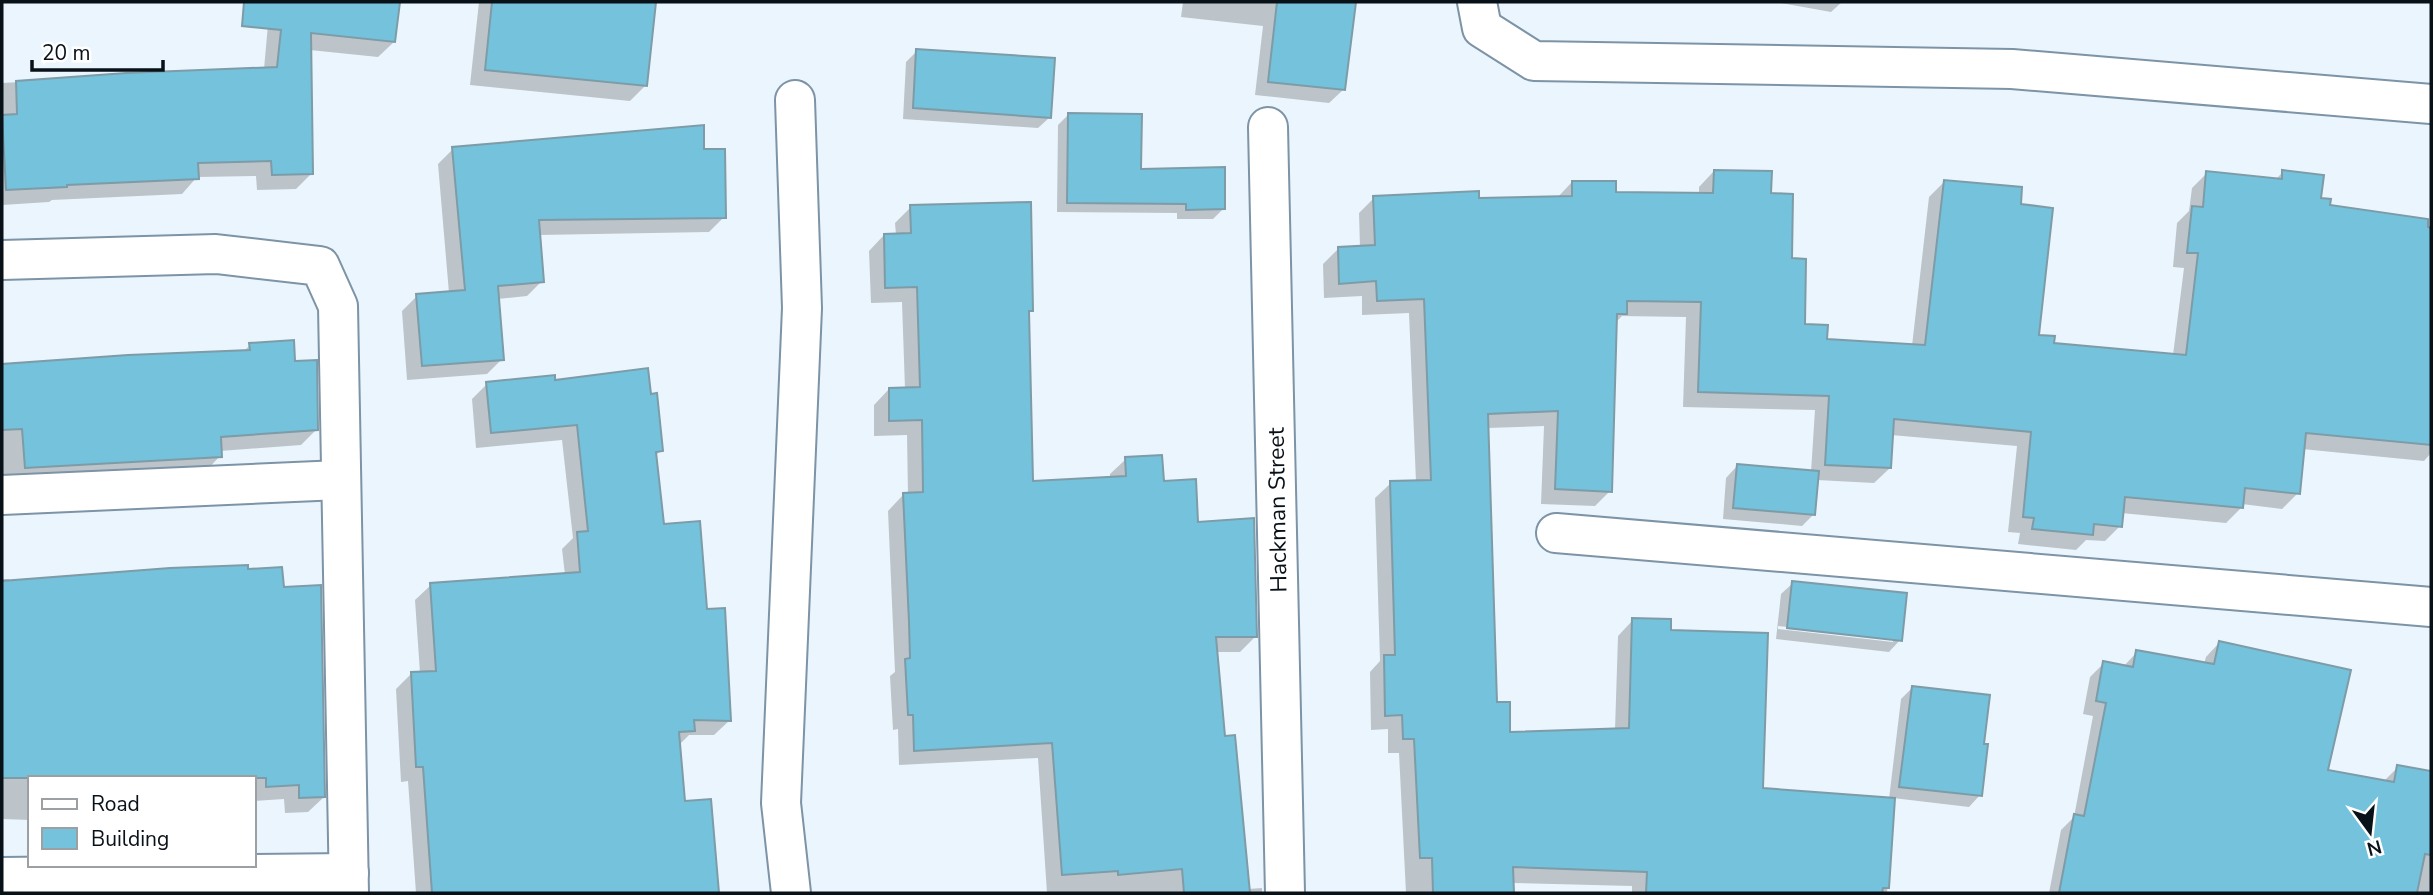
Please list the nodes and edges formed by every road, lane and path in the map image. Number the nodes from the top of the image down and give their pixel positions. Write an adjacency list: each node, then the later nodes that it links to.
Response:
1 (1477, 2): 3 (street)
2 (795, 100): 12 (street)
3 (2431, 104)
4 (1268, 127): 13 (street, Hackman Street)
5 (2, 260): 6 (street)
6 (340, 480): 7 (street); 11 (street)
7 (2, 495)
8 (1556, 533): 9 (street)
9 (2431, 607)
10 (2, 877): 11 (street)
11 (349, 883)
12 (791, 893)
13 (1285, 893)

